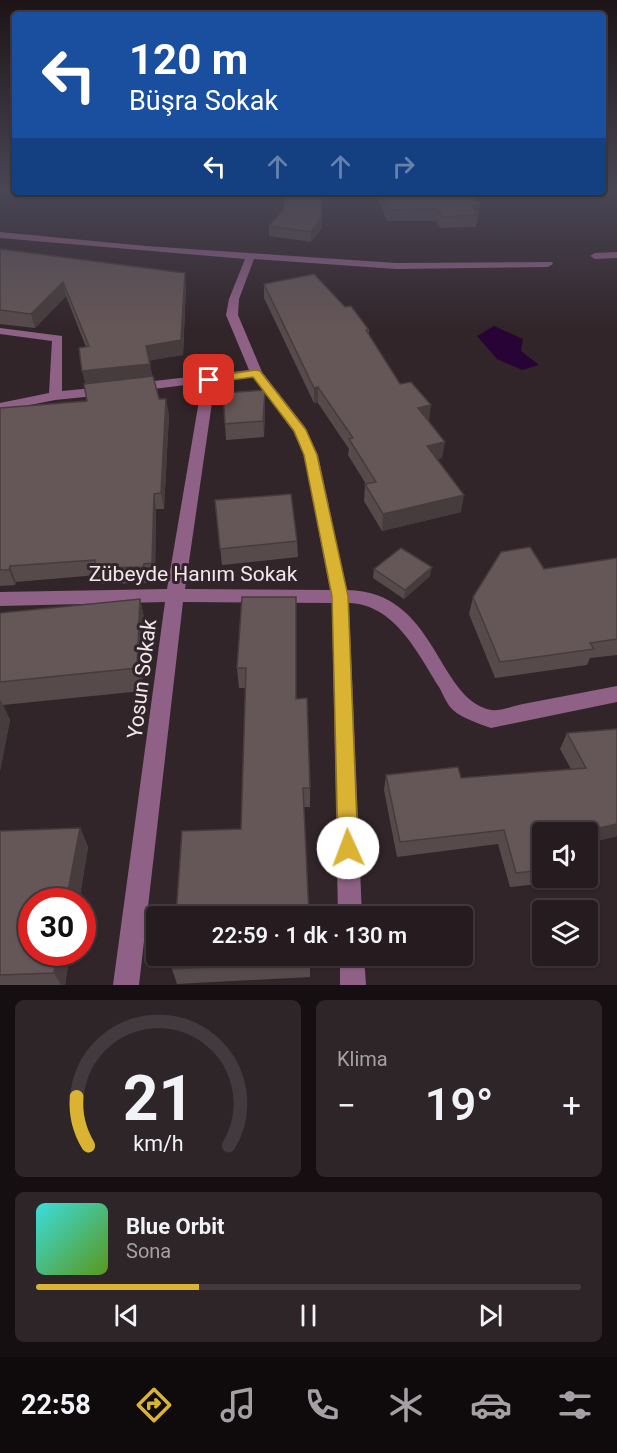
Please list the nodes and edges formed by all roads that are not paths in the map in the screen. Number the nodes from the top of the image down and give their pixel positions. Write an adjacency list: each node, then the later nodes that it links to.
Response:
1 (11, 236): 4 (street)
2 (617, 255): 3 (street)
3 (595, 256)
4 (250, 258): 5 (street); 7 (street)
5 (548, 264)
6 (0, 331): 9 (street)
7 (256, 373): 8 (street); 12 (street)
8 (209, 380): 9 (street); 11 (street, Yosun Sokak)
9 (55, 396): 10 (street)
10 (0, 407)
11 (175, 595): 12 (street, Zübeyde Hanım Sokak); 13 (street, Zübeyde Hanım Sokak); 17 (street, Yosun Sokak)
12 (340, 596): 14 (street, Zübeyde Hanım Sokak); 15 (street)
13 (0, 599)
14 (617, 694)
15 (350, 906)
16 (352, 966): 18 (street)
17 (126, 985)
18 (353, 985)

